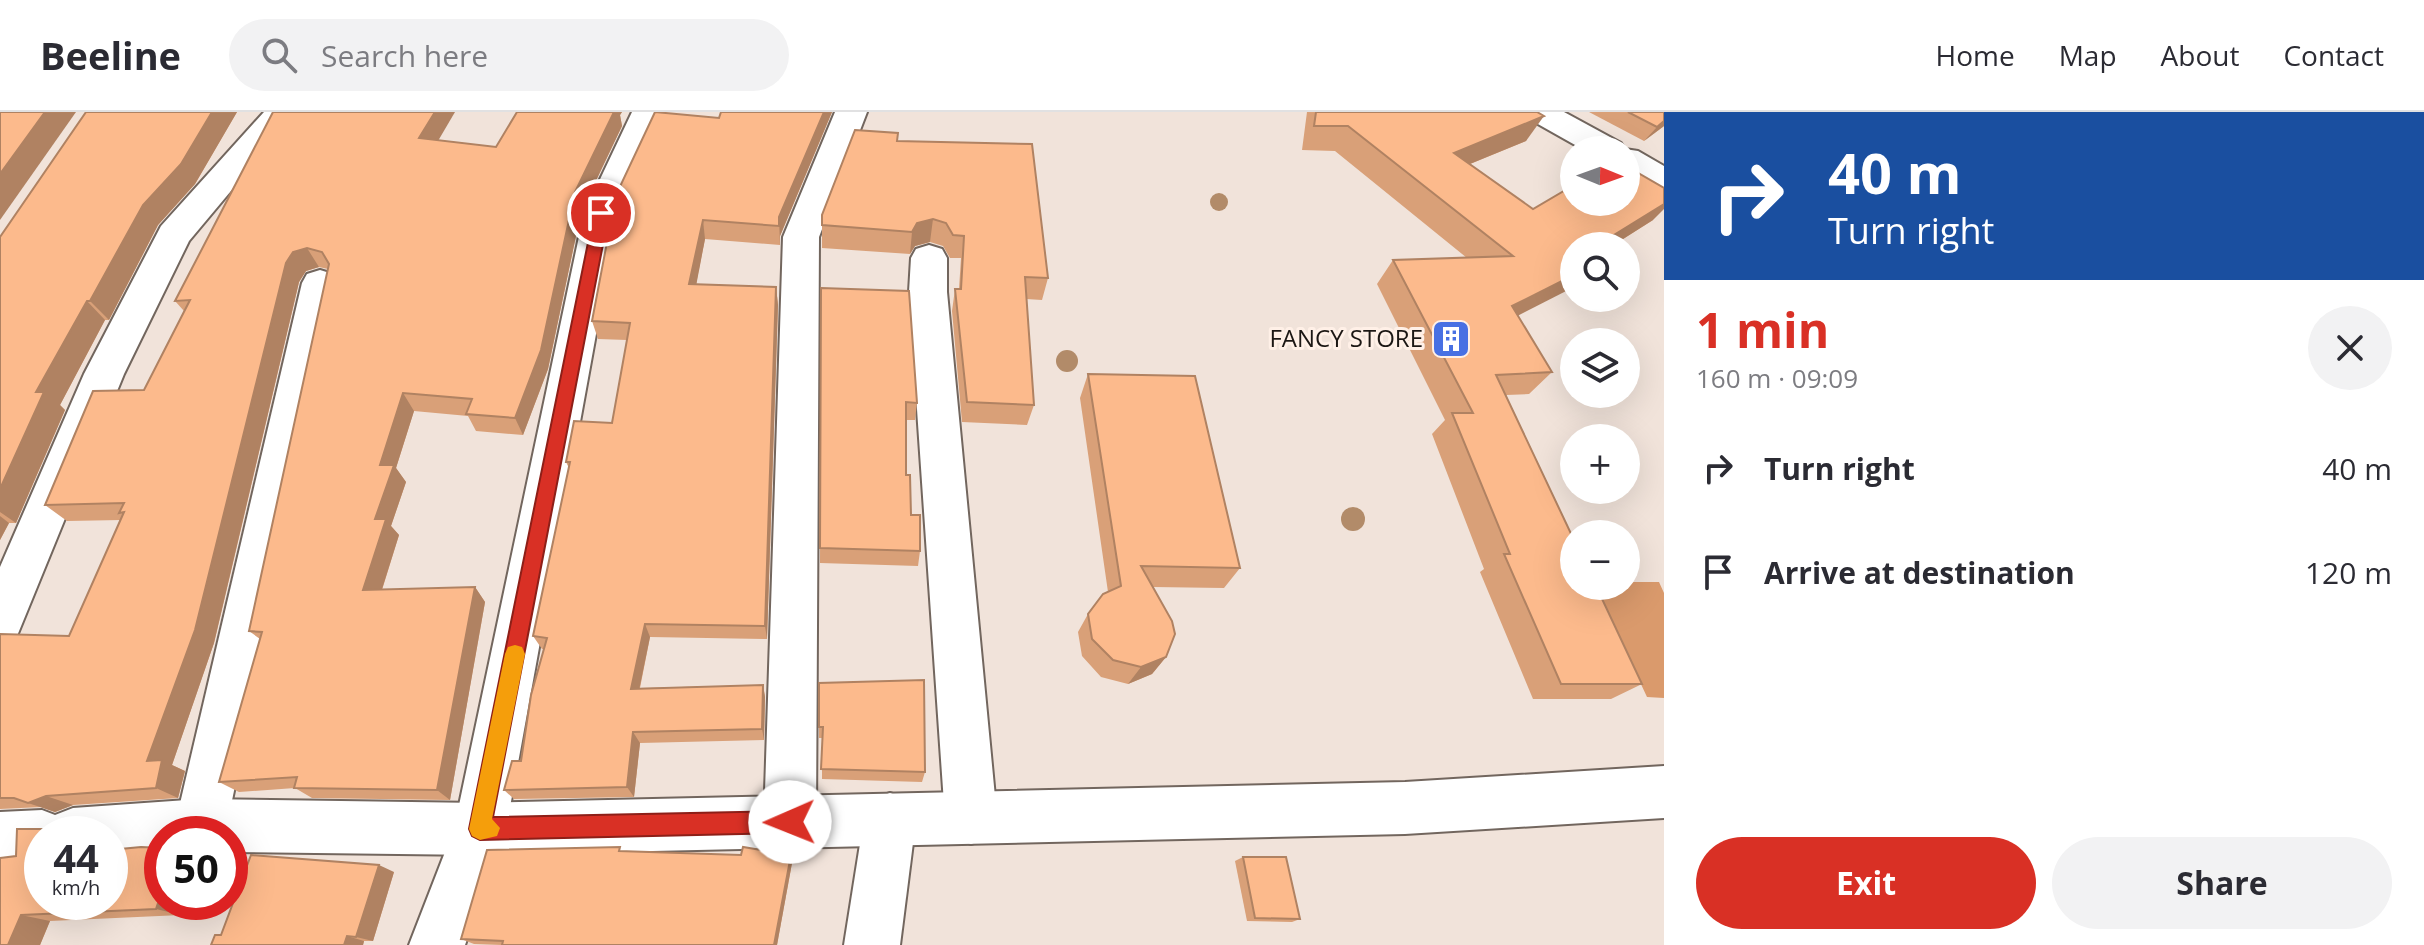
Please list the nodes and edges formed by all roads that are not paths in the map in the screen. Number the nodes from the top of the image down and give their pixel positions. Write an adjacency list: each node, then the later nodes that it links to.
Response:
1 (281, 112): 10 (street)
2 (648, 112): 17 (street)
3 (851, 112): 15 (street)
4 (1540, 112): 5 (street)
5 (1584, 136)
6 (1640, 167): 7 (street)
7 (1664, 180)
8 (929, 258): 13 (street)
9 (320, 283): 12 (street)
10 (0, 621)
11 (1664, 792): 13 (street)
12 (203, 816)
13 (971, 818): 14 (street)
14 (890, 819): 15 (street); 21 (street)
15 (790, 822): 17 (street)
16 (248, 826): 17 (street)
17 (480, 829): 20 (street)
18 (24, 837): 19 (street)
19 (0, 839)
20 (437, 945)
21 (872, 945)

